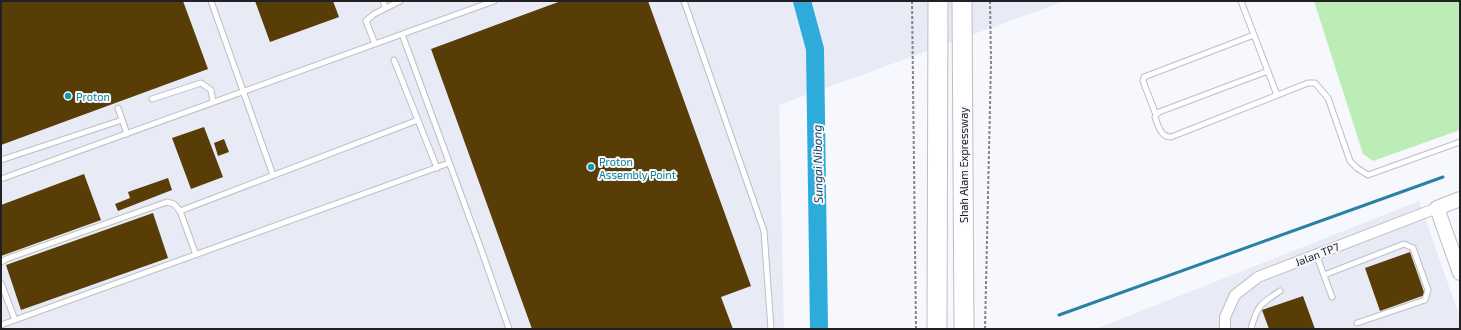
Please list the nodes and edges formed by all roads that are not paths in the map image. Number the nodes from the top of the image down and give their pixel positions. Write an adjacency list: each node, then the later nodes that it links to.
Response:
1 (211, 1): 15 (lane)
2 (383, 1): 9 (lane)
3 (400, 1): 9 (lane)
4 (494, 1): 10 (lane)
5 (684, 1): 45 (lane)
6 (938, 1): 46 (highway)
7 (962, 1): 47 (highway, Shah Alam Expressway)
8 (1241, 1): 11 (lane)
9 (385, 7): 12 (lane)
10 (402, 34): 12 (lane); 26 (lane)
11 (1254, 35): 14 (lane); 20 (lane)
12 (375, 44): 15 (lane)
13 (394, 60): 22 (lane)
14 (1268, 71): 16 (lane); 20 (lane)
15 (244, 91): 18 (lane); 28 (lane)
16 (1277, 95): 20 (lane); 24 (lane)
17 (152, 99): 18 (lane)
18 (214, 102): 23 (lane)
19 (118, 108): 21 (lane)
20 (1156, 115)
21 (122, 120): 23 (lane); 25 (lane)
22 (418, 120): 27 (lane); 28 (lane)
23 (127, 134): 29 (lane)
24 (1460, 142)
25 (1, 160)
26 (449, 163): 27 (lane); 44 (lane)
27 (437, 168): 34 (lane)
28 (273, 175): 32 (lane)
29 (1, 179)
30 (1457, 200): 31 (street, Jalan TP7)
31 (1437, 208): 33 (street, Jalan TP7); 36 (street)
32 (180, 211): 34 (lane); 35 (lane)
33 (1316, 254): 37 (lane); 48 (street, Jalan TP7)
34 (196, 255): 41 (lane)
35 (1, 262)
36 (1460, 273)
37 (1324, 275): 40 (lane); 42 (lane)
38 (1, 283): 41 (lane)
39 (1280, 292): 49 (lane)
40 (1332, 297)
41 (15, 320): 43 (lane)
42 (1357, 323)
43 (1, 325)
44 (509, 329)
45 (771, 329)
46 (937, 329)
47 (964, 329)
48 (1225, 329)
49 (1251, 329)

